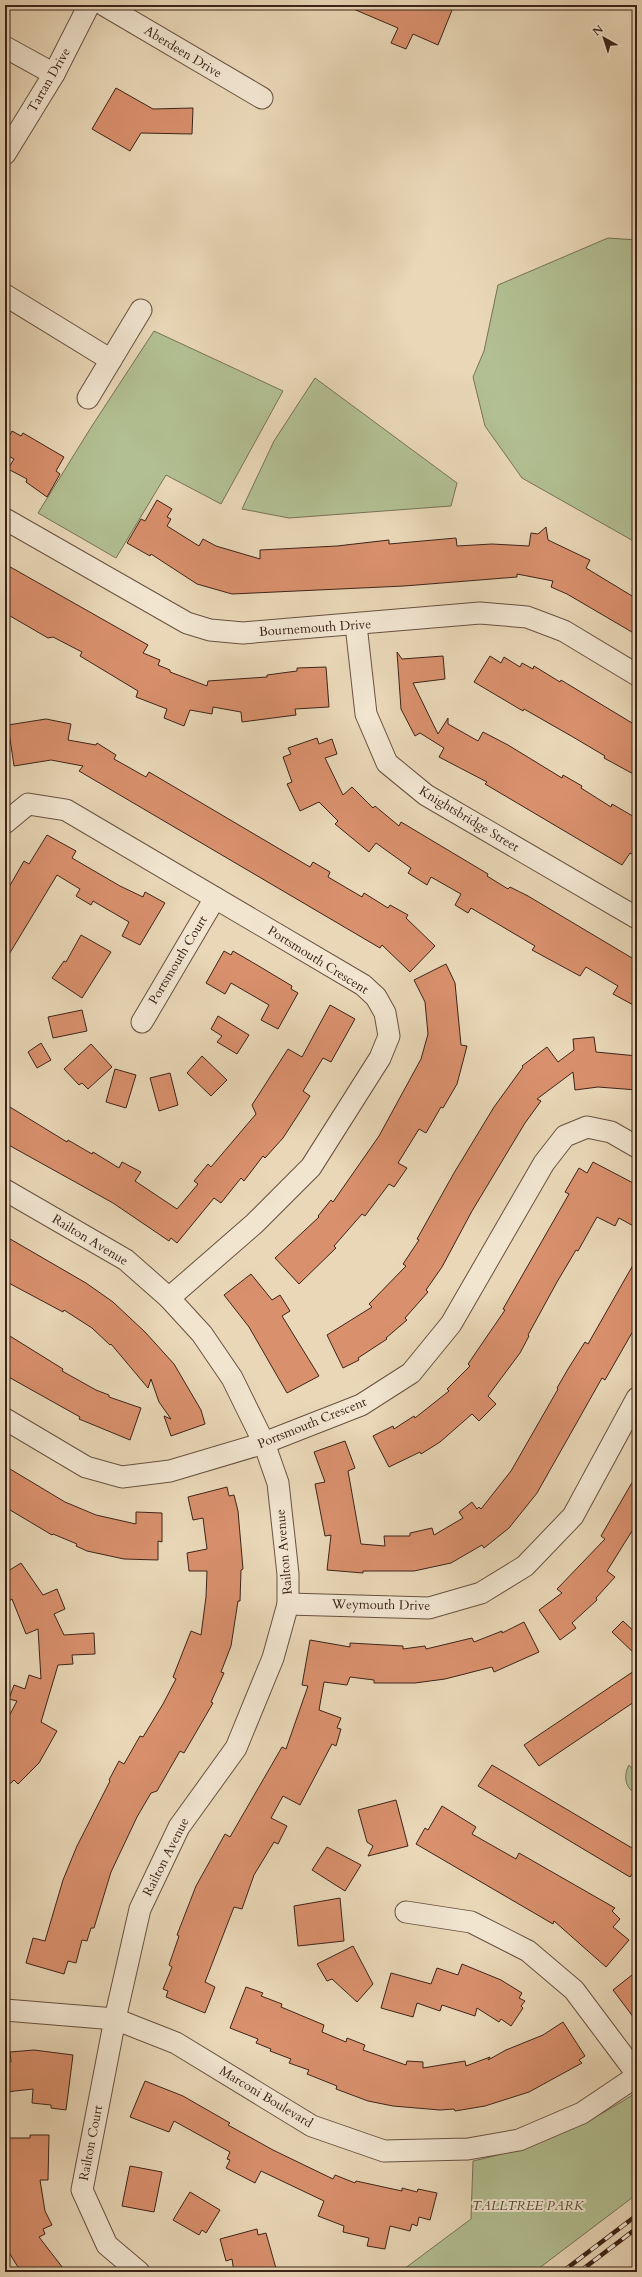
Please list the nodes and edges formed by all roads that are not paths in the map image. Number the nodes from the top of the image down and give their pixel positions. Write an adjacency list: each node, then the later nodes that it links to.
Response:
1 (89, 5): 4 (street, Tartan Drive)
2 (104, 5): 5 (street, Aberdeen Drive)
3 (5, 46): 4 (street)
4 (54, 74): 6 (street, Tartan Drive)
5 (262, 98)
6 (5, 154)
7 (5, 295): 9 (street)
8 (141, 310): 9 (street)
9 (111, 360): 10 (street)
10 (88, 398)
11 (5, 520): 12 (street, Bournemouth Drive)
12 (356, 625): 13 (street, Bournemouth Drive); 16 (street, Knightsbridge Street)
13 (637, 675)
14 (5, 823): 15 (street, Portsmouth Crescent)
15 (215, 898): 17 (street, Portsmouth Court); 20 (street, Portsmouth Crescent)
16 (637, 918)
17 (142, 1022)
18 (637, 1147): 23 (street, Portsmouth Crescent)
19 (5, 1190): 20 (street, Railton Avenue)
20 (169, 1298): 23 (street, Railton Avenue)
21 (637, 1398): 24 (street, Weymouth Drive)
22 (5, 1419): 23 (street, Portsmouth Crescent)
23 (264, 1443): 24 (street, Railton Avenue)
24 (288, 1604): 27 (street, Railton Avenue)
25 (406, 1912): 28 (street)
26 (5, 2010): 27 (street, Marconi Boulevard)
27 (115, 2019): 28 (street, Marconi Boulevard); 29 (street, Railton Court)
28 (637, 2075)
29 (139, 2272)

